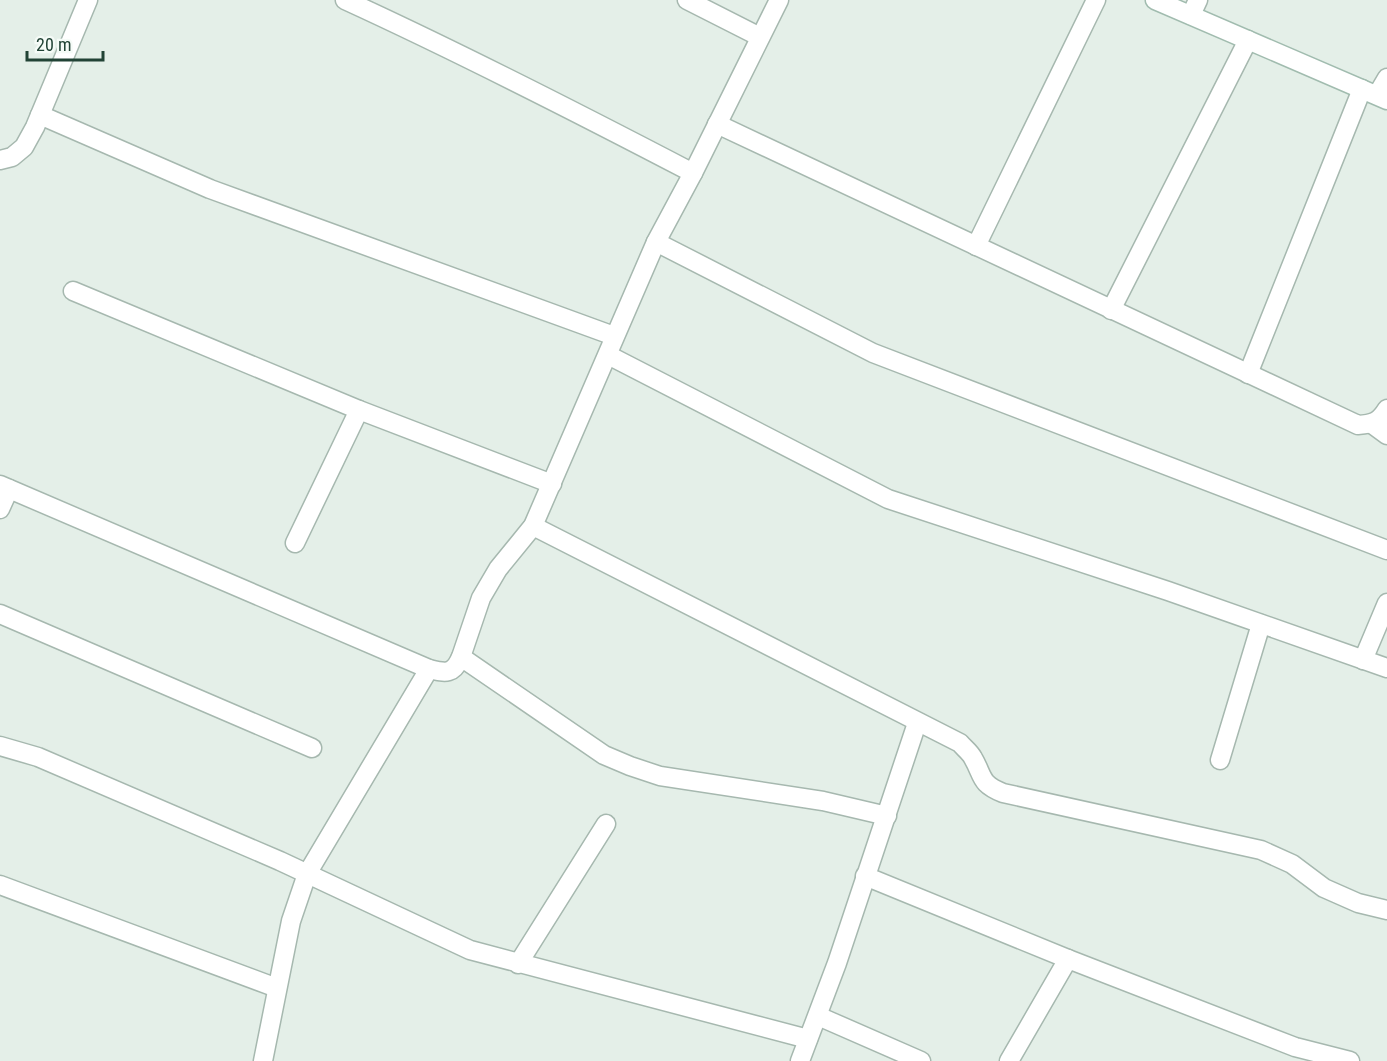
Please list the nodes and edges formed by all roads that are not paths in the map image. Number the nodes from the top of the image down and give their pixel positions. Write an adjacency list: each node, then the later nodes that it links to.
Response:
1 (88, 0): 12 (street)
2 (345, 0): 15 (street)
3 (687, 0): 8 (street)
4 (779, 0): 8 (street)
5 (1096, 0): 17 (street)
6 (1155, 0): 7 (street)
7 (1195, 8): 9 (street)
8 (760, 37): 13 (street)
9 (1248, 40): 11 (street); 19 (street)
10 (1387, 78): 11 (street)
11 (1375, 95): 22 (street)
12 (40, 115): 14 (street); 20 (street)
13 (717, 124): 15 (street); 17 (street)
14 (0, 160)
15 (693, 173): 16 (street)
16 (656, 242): 20 (street); 31 (street)
17 (976, 246): 19 (street)
18 (73, 291): 24 (street)
19 (1111, 310): 22 (street)
20 (614, 336): 21 (street)
21 (608, 354): 26 (street); 34 (street)
22 (1248, 374): 25 (street)
23 (1387, 409): 25 (street)
24 (358, 410): 26 (street); 30 (street)
25 (1380, 430)
26 (552, 484): 29 (street)
27 (4, 487): 28 (street); 38 (street)
28 (0, 509)
29 (533, 526): 35 (street); 39 (street)
30 (295, 543)
31 (1387, 550)
32 (1387, 603): 36 (street)
33 (0, 614): 41 (street)
34 (1261, 624): 36 (street); 42 (street)
35 (461, 657): 38 (street); 43 (street)
36 (1363, 660): 37 (street)
37 (1387, 668)
38 (429, 669): 45 (street)
39 (917, 723): 43 (street); 48 (street)
40 (0, 746): 45 (street)
41 (312, 748)
42 (1220, 760)
43 (887, 816): 46 (street)
44 (606, 824): 50 (street)
45 (307, 874): 50 (street); 51 (street)
46 (866, 876): 49 (street); 52 (street)
47 (0, 885): 51 (street)
48 (1387, 910)
49 (1068, 960): 57 (street); 58 (street)
50 (518, 964): 53 (street)
51 (277, 988): 54 (street)
52 (818, 1016): 53 (street); 56 (street)
53 (808, 1039): 55 (street)
54 (263, 1061)
55 (800, 1061)
56 (921, 1061)
57 (1009, 1061)
58 (1350, 1061)

